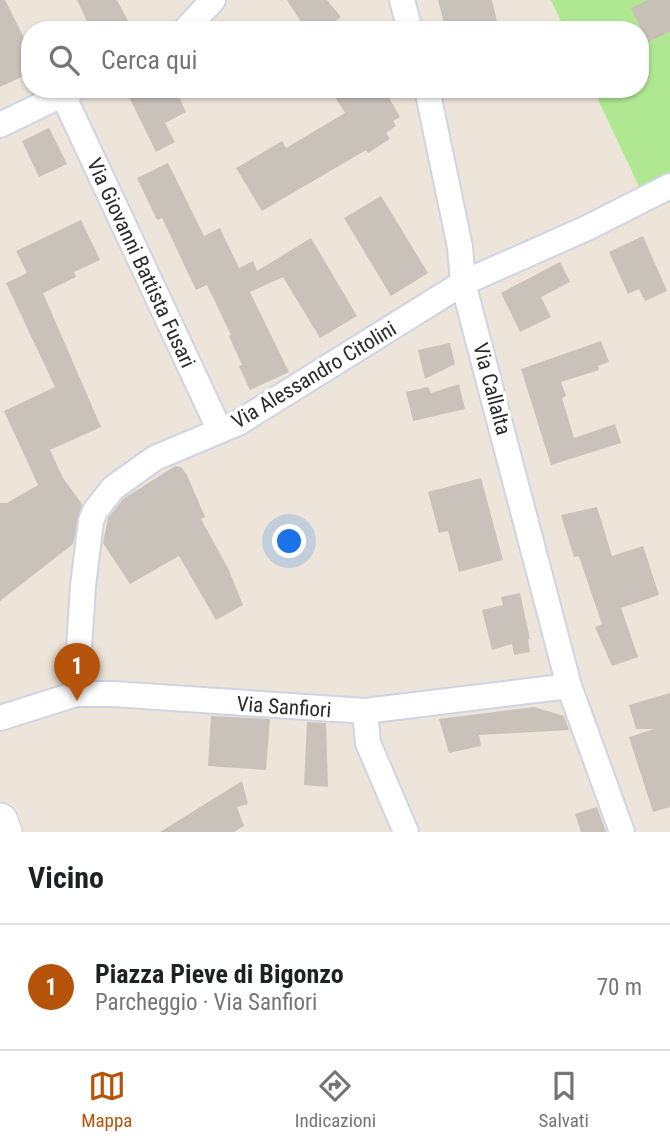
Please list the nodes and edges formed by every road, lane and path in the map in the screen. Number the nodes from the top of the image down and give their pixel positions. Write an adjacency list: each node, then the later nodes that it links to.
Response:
1 (213, 0): 3 (street)
2 (402, 0): 4 (street)
3 (193, 21)
4 (408, 21)
5 (56, 98): 8 (street)
6 (71, 98): 11 (street, Via Giovanni Battista Fusari)
7 (429, 98): 10 (street, Via Callalta)
8 (0, 125)
9 (670, 186): 10 (street, Via Alessandro Citolini)
10 (463, 283): 11 (street, Via Alessandro Citolini); 12 (street, Via Callalta)
11 (220, 431): 13 (street, Via Alessandro Citolini)
12 (569, 686): 14 (street, Via Sanfiori); 19 (street, Via Callalta)
13 (76, 694): 14 (street, Via Sanfiori); 15 (street, Via Sanfiori)
14 (365, 711): 18 (street)
15 (0, 718)
16 (0, 821): 17 (street)
17 (4, 832)
18 (406, 832)
19 (622, 832)

